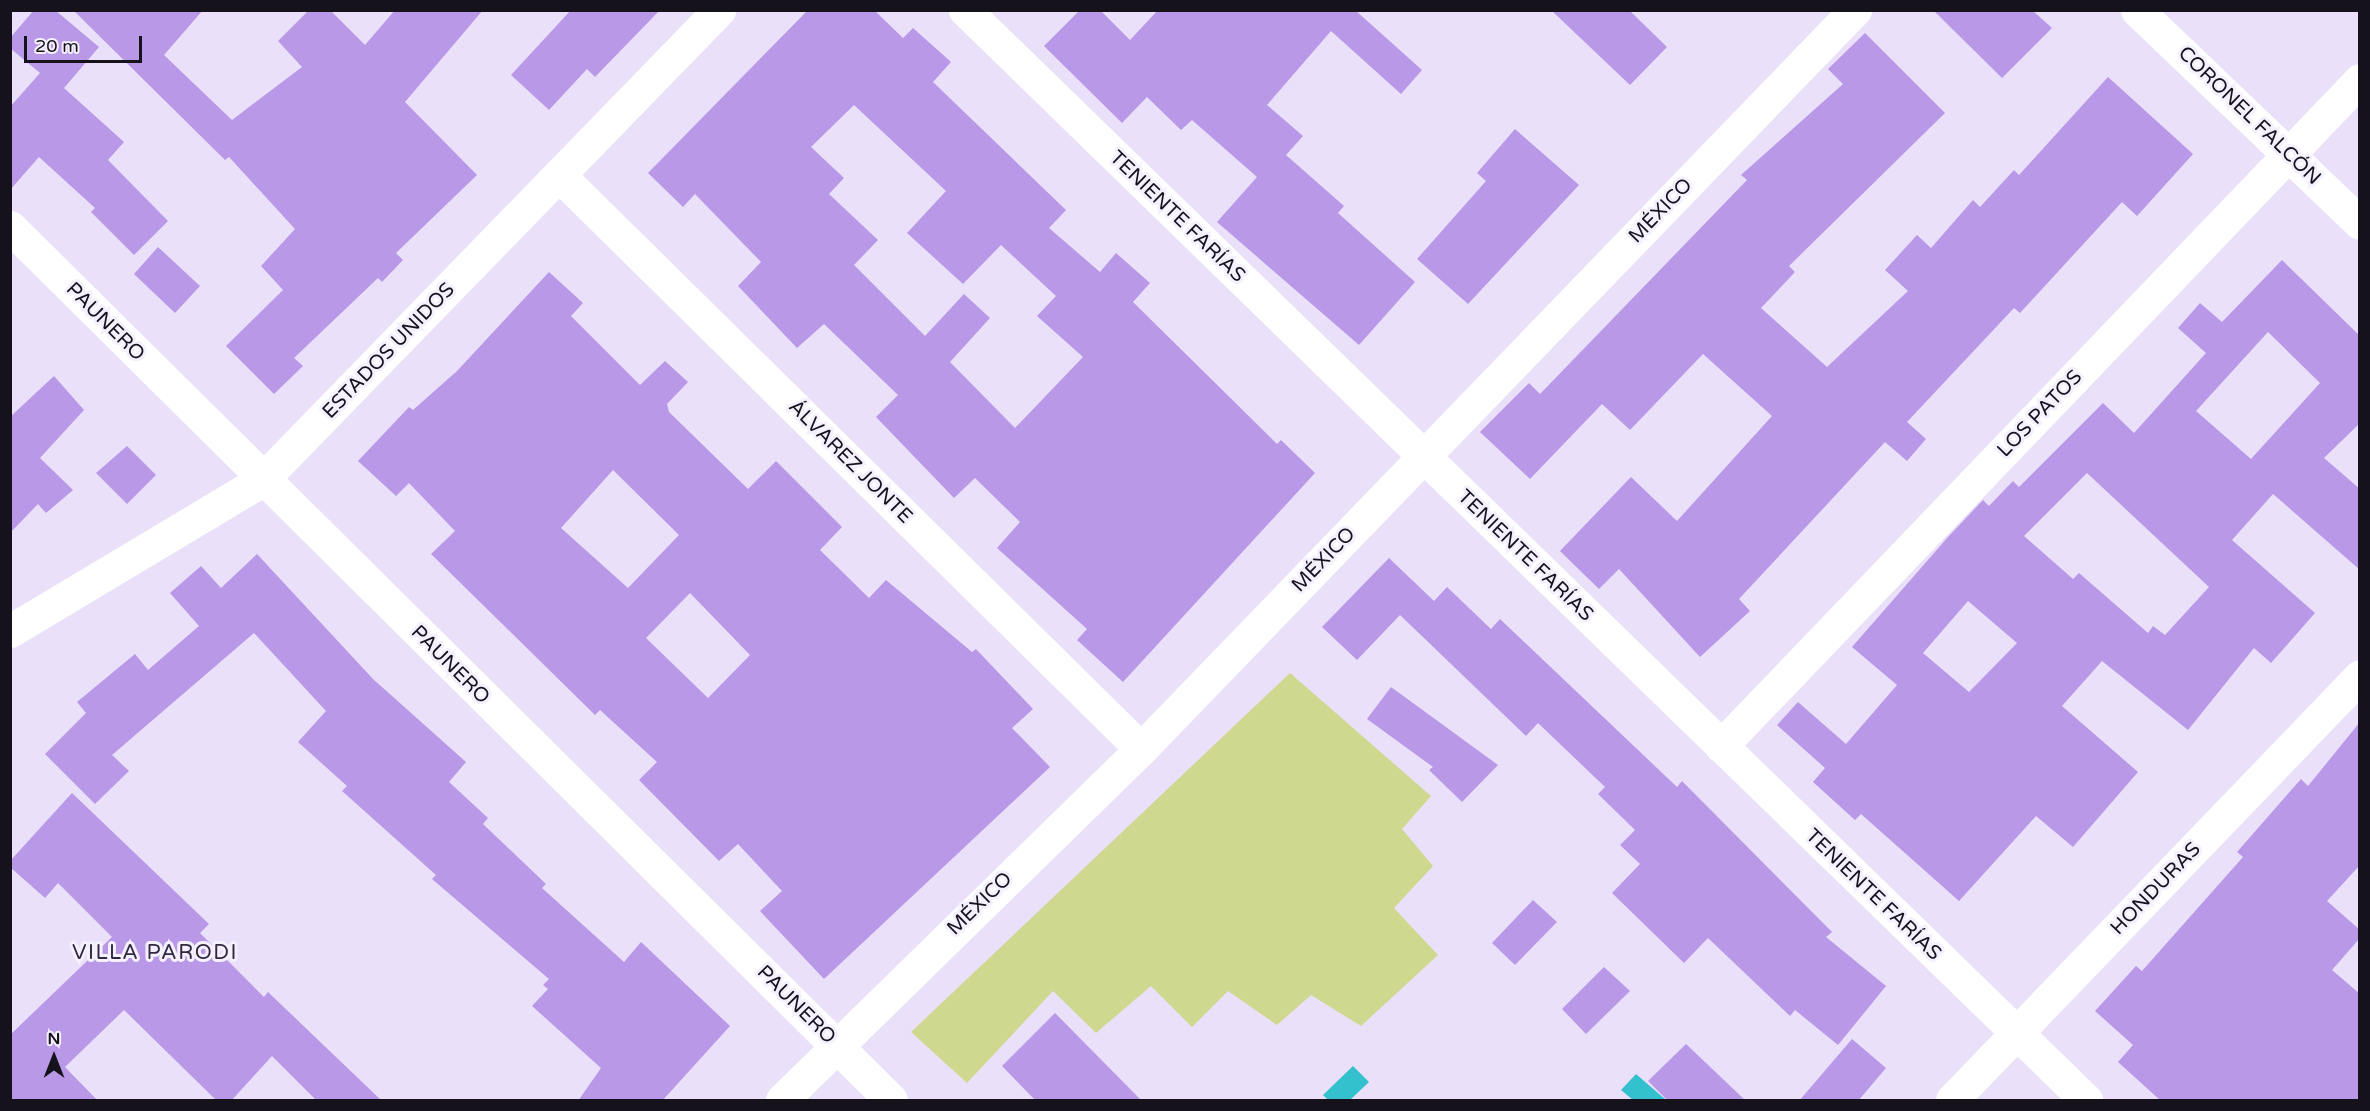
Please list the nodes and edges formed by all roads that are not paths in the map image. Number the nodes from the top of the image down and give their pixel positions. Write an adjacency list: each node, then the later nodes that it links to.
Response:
1 (719, 10): 7 (street, ESTADOS UNIDOS)
2 (965, 10): 10 (street, TENIENTE FARÍAS)
3 (1855, 10): 10 (street, MÉXICO)
4 (2137, 10): 6 (street, CORONEL FALCÓN)
5 (2360, 80): 6 (street, LOS PATOS)
6 (2290, 153): 8 (street, CORONEL FALCÓN); 14 (street, LOS PATOS)
7 (560, 176): 11 (street, ESTADOS UNIDOS); 15 (street, ÁLVAREZ JONTE)
8 (2360, 222)
9 (10, 226): 11 (street, PAUNERO)
10 (1423, 458): 14 (street, TENIENTE FARÍAS); 15 (street, MÉXICO)
11 (262, 480): 12 (street, ESTADOS UNIDOS); 17 (street, PAUNERO)
12 (10, 631)
13 (2360, 676): 16 (street, HONDURAS)
14 (1721, 746): 16 (street, TENIENTE FARÍAS)
15 (1141, 749): 17 (street, MÉXICO)
16 (2017, 1034): 20 (street, HONDURAS); 21 (street, TENIENTE FARÍAS)
17 (836, 1044): 18 (street, MÉXICO); 19 (street, PAUNERO)
18 (782, 1101)
19 (891, 1101)
20 (1952, 1101)
21 (2086, 1101)

